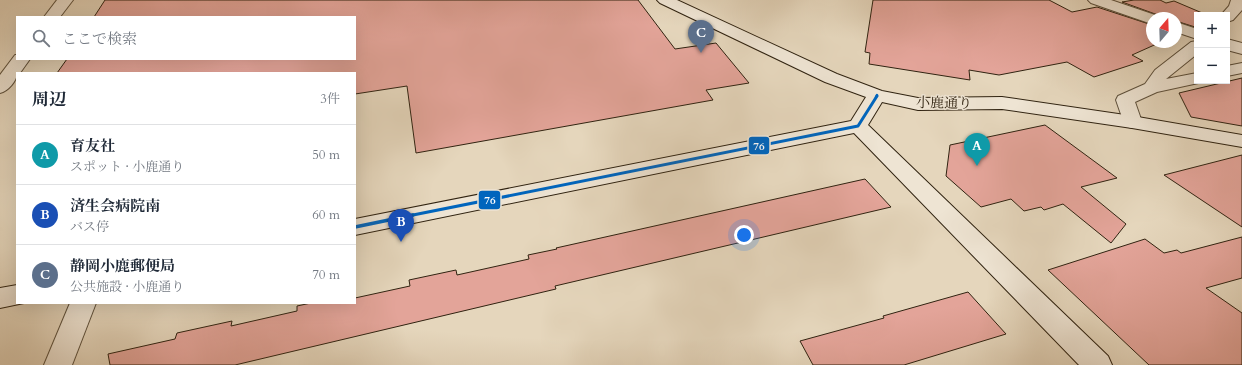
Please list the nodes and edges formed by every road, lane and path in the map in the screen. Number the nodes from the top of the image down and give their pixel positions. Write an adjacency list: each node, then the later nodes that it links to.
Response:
1 (65, 0): 6 (street)
2 (665, 0): 19 (street, 小鹿通り)
3 (1096, 0): 7 (street)
4 (1239, 0): 5 (street)
5 (1230, 15)
6 (53, 16)
7 (1146, 17)
8 (1182, 29): 9 (street)
9 (1194, 33)
10 (1230, 45): 12 (street)
11 (1194, 48): 18 (street)
12 (1242, 49)
13 (20, 60): 16 (street)
14 (1242, 68): 15 (street)
15 (1230, 70)
16 (3, 79)
17 (1194, 79): 18 (street)
18 (1151, 88): 20 (street)
19 (877, 95): 20 (street, 小鹿通り); 21 (street)
20 (1132, 122): 22 (street, 小鹿通り)
21 (858, 126): 23 (street); 28 (street)
22 (1242, 141)
23 (356, 227)
24 (16, 295): 25 (street)
25 (0, 298)
26 (83, 304): 27 (street)
27 (58, 365)
28 (1098, 365)

